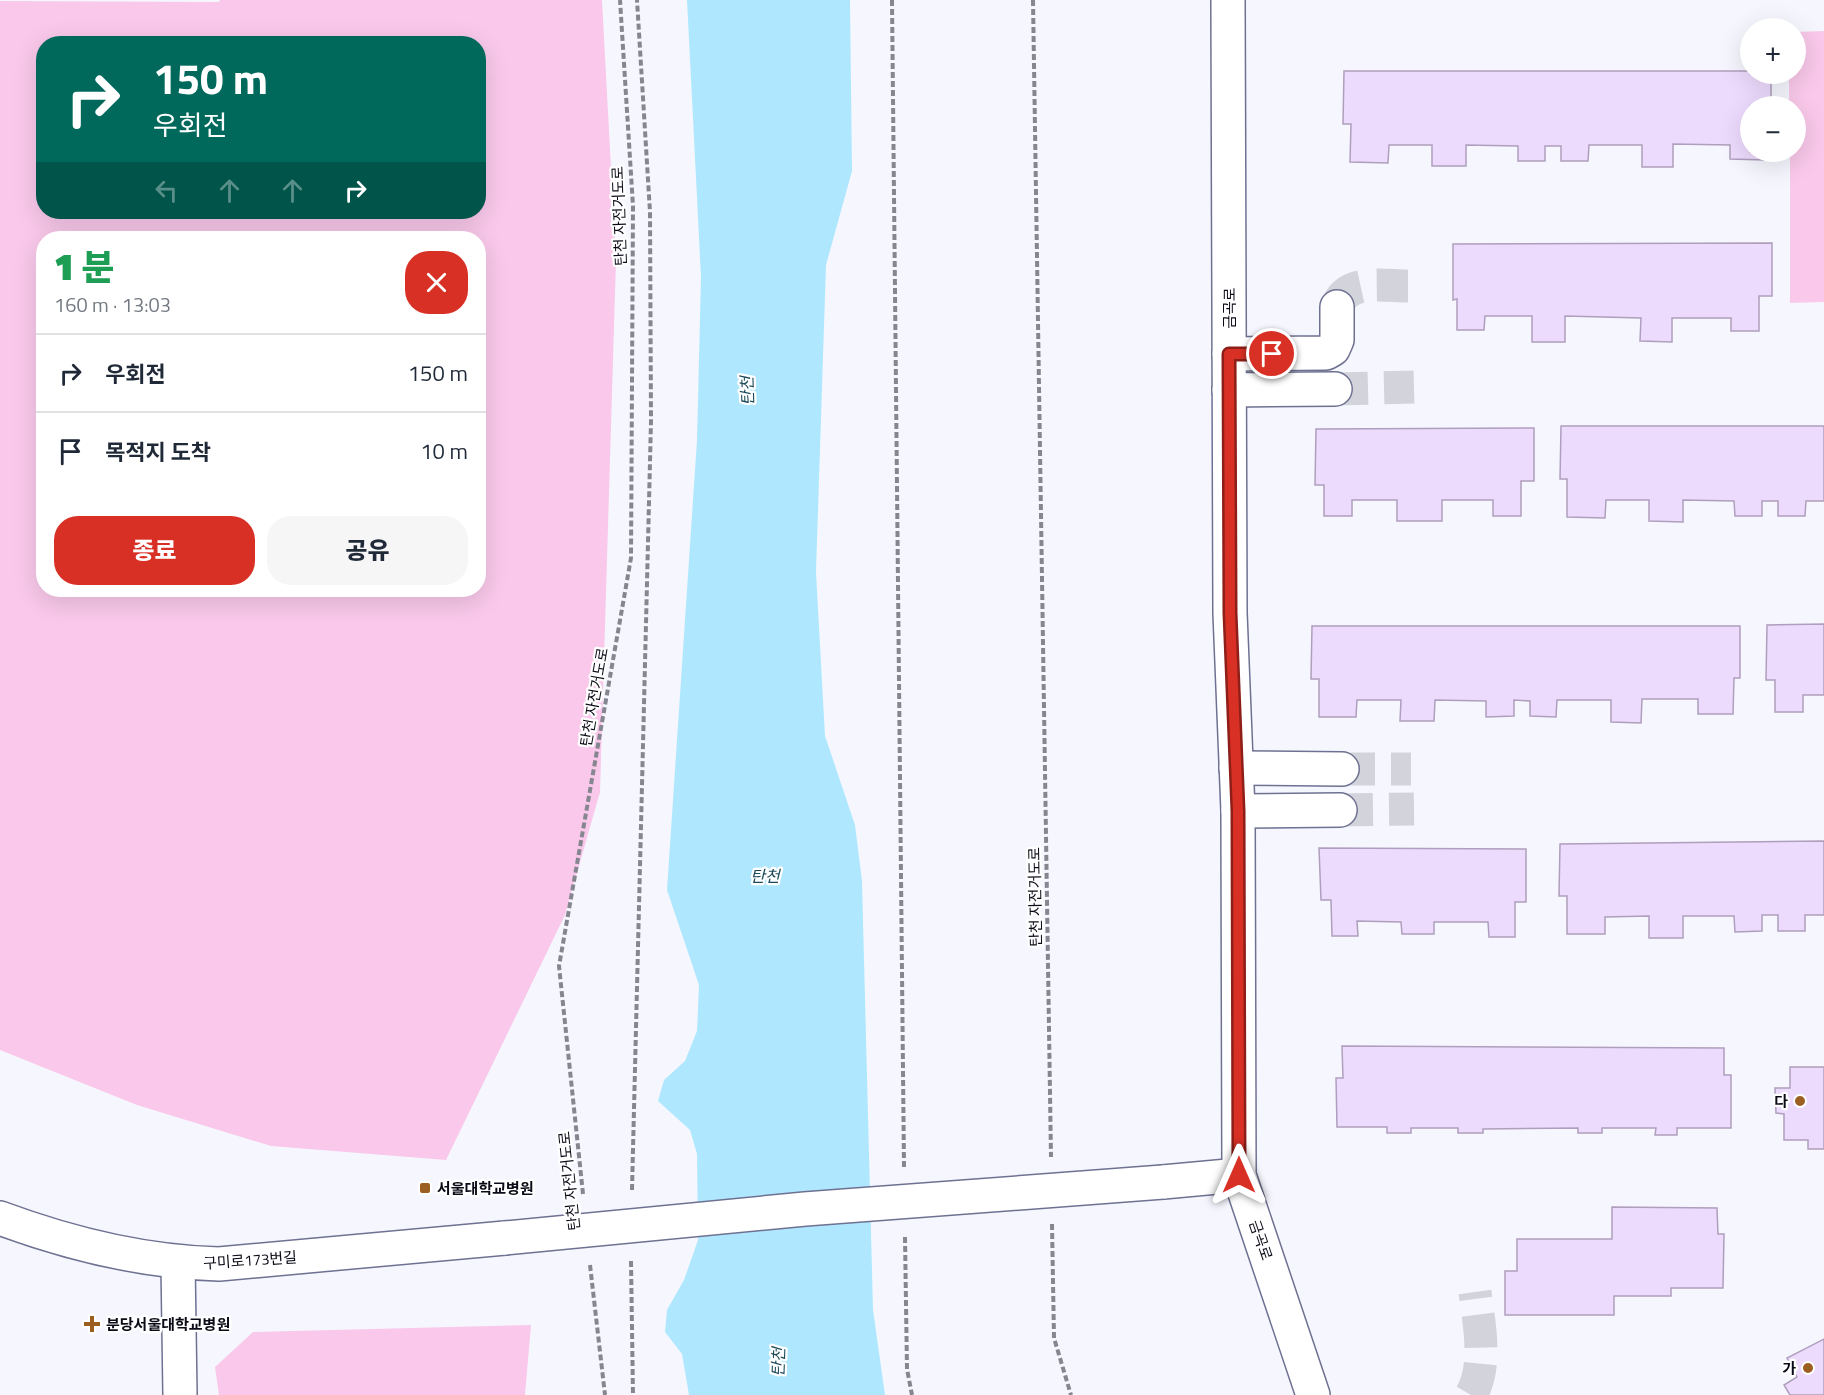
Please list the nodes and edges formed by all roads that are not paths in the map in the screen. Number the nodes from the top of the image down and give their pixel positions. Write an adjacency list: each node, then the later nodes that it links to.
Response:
1 (1228, 0): 3 (main road, 금곡로)
2 (1337, 307): 3 (main road)
3 (1229, 354): 5 (main road, 금곡로)
4 (1335, 388): 5 (main road)
5 (1229, 390): 6 (main road, 금곡로)
6 (1236, 768): 7 (main road); 9 (main road, 금곡로)
7 (1342, 769)
8 (1340, 810): 9 (main road)
9 (1238, 811): 10 (main road, 금곡로)
10 (1239, 1175): 12 (main road, 구미로173번길, bridge); 14 (main road, 금곡로)
11 (0, 1218): 12 (main road, 구미로173번길)
12 (178, 1263): 13 (main road)
13 (180, 1395)
14 (1313, 1395)

